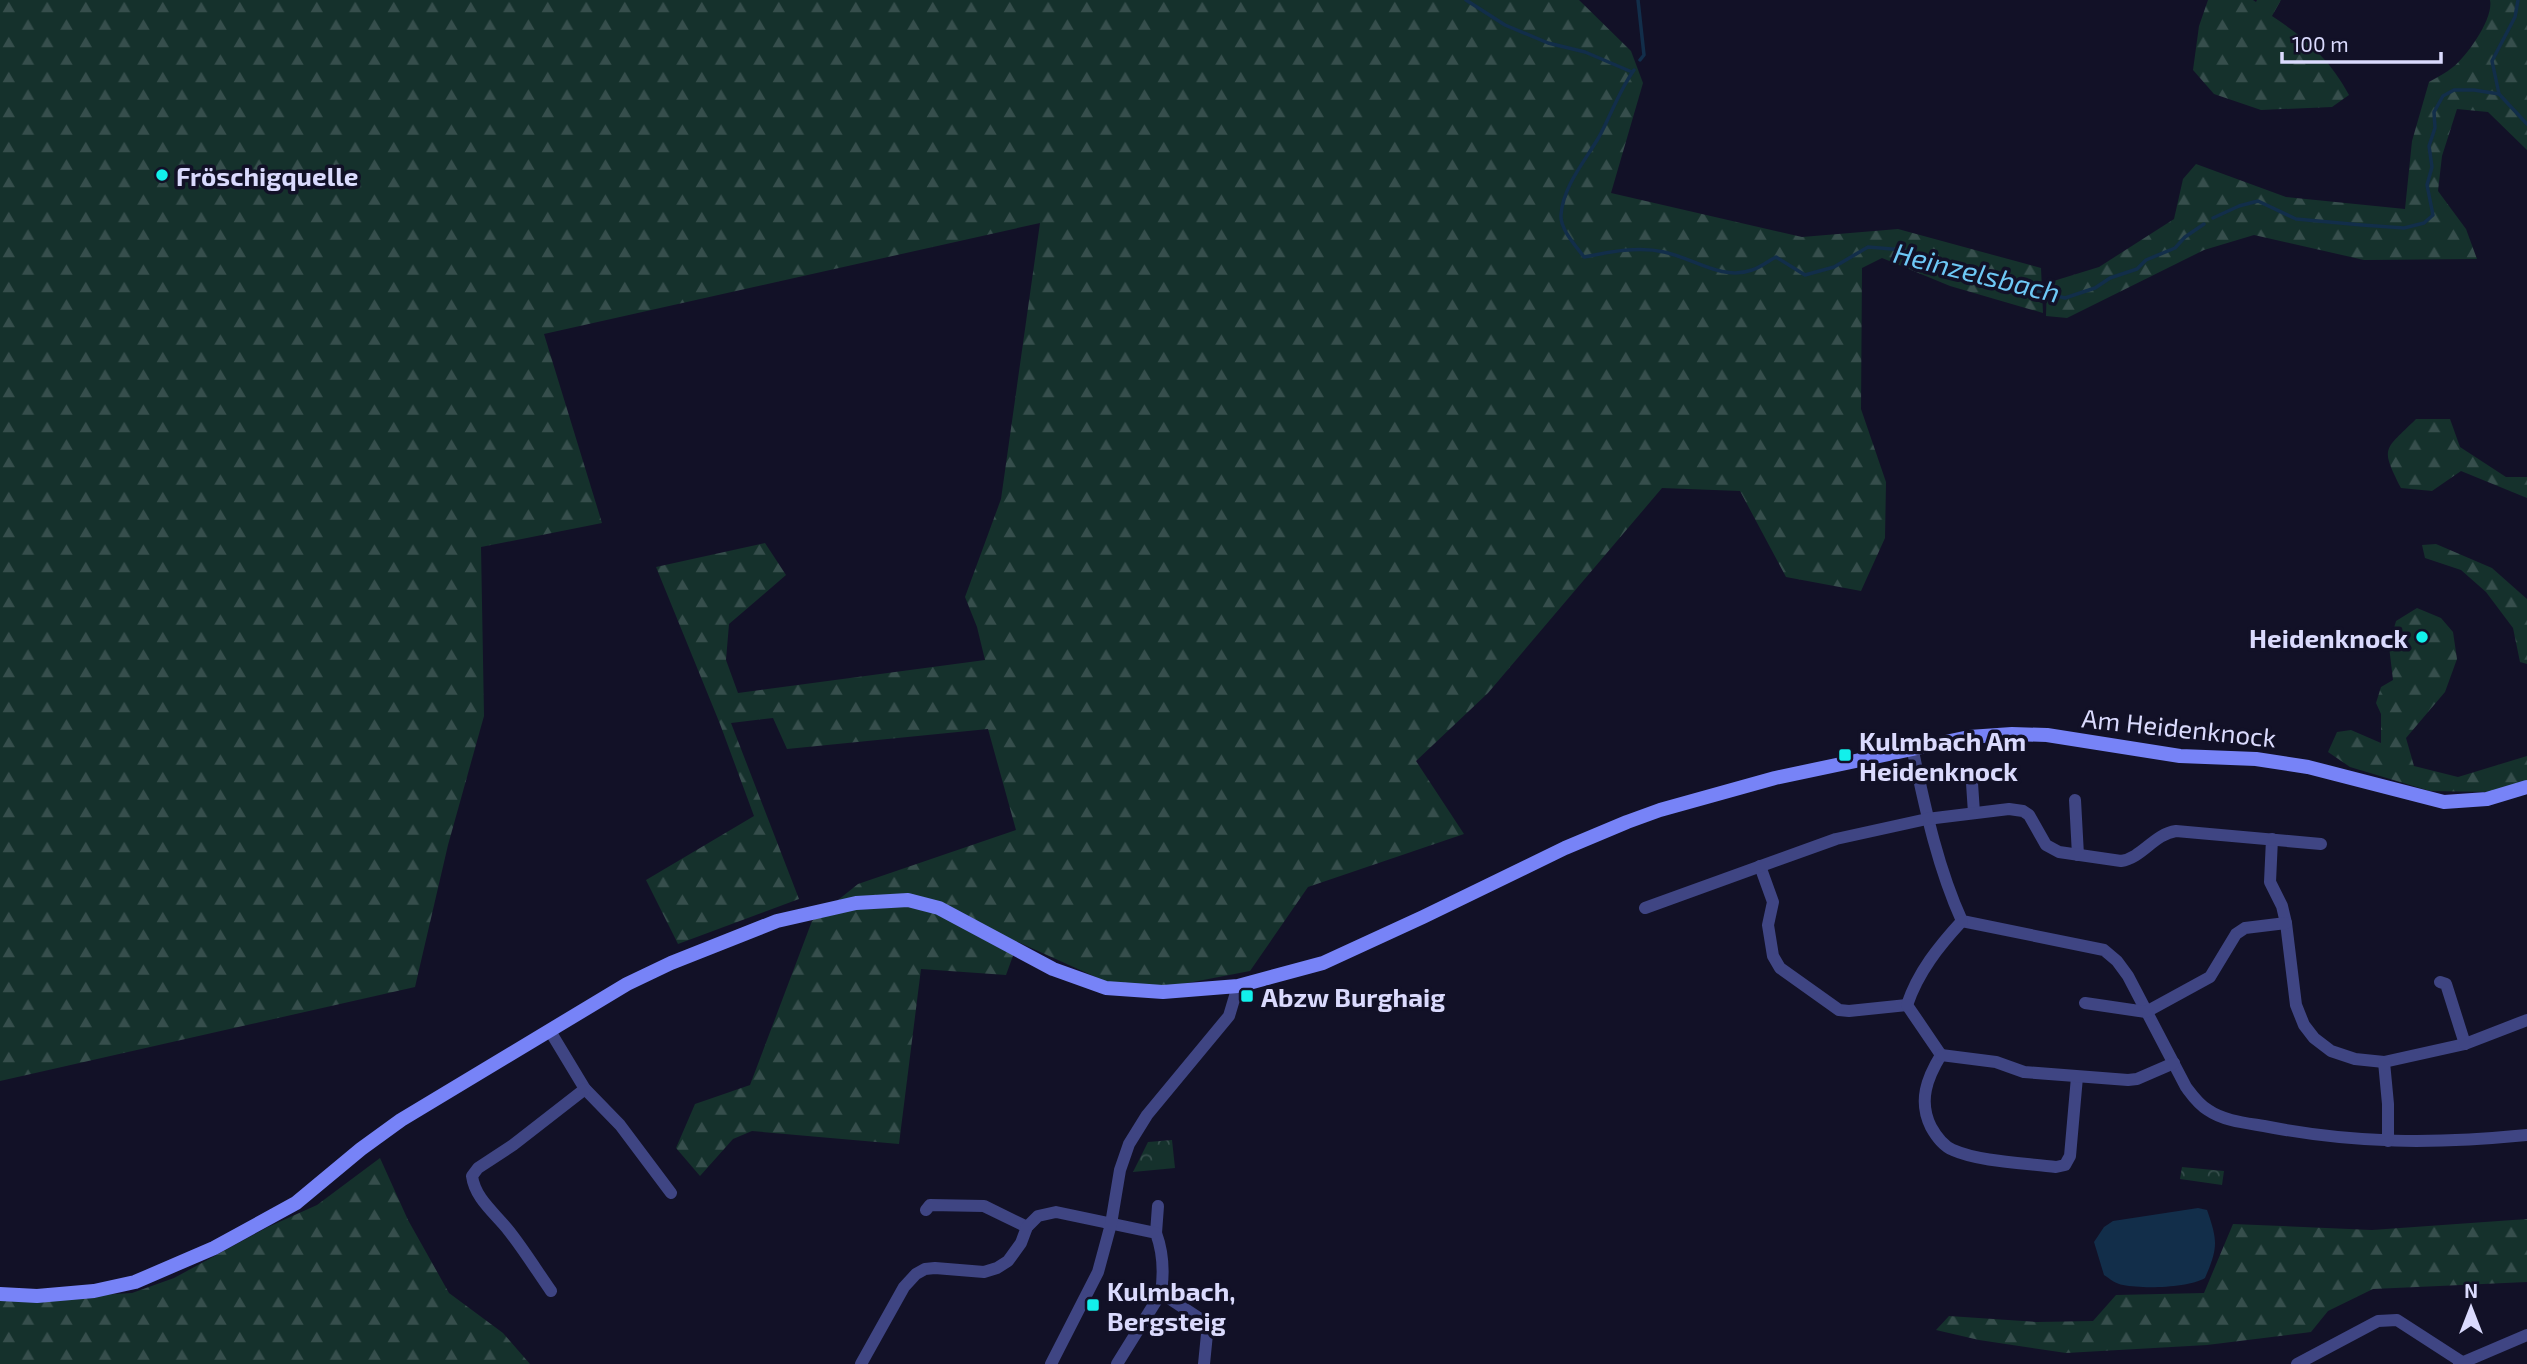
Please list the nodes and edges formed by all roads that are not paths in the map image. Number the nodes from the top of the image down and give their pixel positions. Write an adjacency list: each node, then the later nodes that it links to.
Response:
1 (1912, 747): 3 (street, Am Heidenknock); 6 (street); 15 (street, Am Heidenknock)
2 (1972, 783): 5 (street)
3 (2527, 787)
4 (2075, 800): 9 (street)
5 (1974, 814): 6 (street); 9 (street)
6 (1927, 819): 10 (street); 12 (street)
7 (2272, 839): 8 (street); 9 (street); 13 (street)
8 (2321, 844)
9 (2078, 856)
10 (1760, 866): 11 (street); 17 (street)
11 (1645, 908)
12 (1962, 922): 17 (street); 18 (street)
13 (2286, 923): 18 (street); 23 (street)
14 (2440, 982): 21 (street)
15 (1238, 986): 20 (street, Am Heidenknock); 32 (street)
16 (2085, 1003): 18 (street)
17 (1907, 1005): 22 (street)
18 (2146, 1012): 24 (street)
19 (2527, 1020): 21 (street)
20 (550, 1031): 26 (street); 37 (street, Am Heidenknock)
21 (2465, 1044): 23 (street)
22 (1941, 1055): 25 (street); 25 (street)
23 (2384, 1062): 28 (street)
24 (2174, 1063): 25 (street); 28 (street)
25 (2077, 1077)
26 (585, 1088): 29 (street); 35 (street)
27 (2527, 1135): 28 (street)
28 (2388, 1141)
29 (671, 1193)
30 (1158, 1206): 34 (street)
31 (926, 1210): 33 (street)
32 (1111, 1224): 33 (street); 34 (street); 41 (street)
33 (1027, 1227): 40 (street)
34 (1156, 1233): 36 (street)
35 (551, 1291)
36 (1161, 1293): 42 (street); 43 (street)
37 (0, 1294)
38 (2527, 1335): 39 (street)
39 (2460, 1363): 44 (street)
40 (861, 1364)
41 (1051, 1364)
42 (1117, 1364)
43 (1204, 1364)
44 (2297, 1364)

